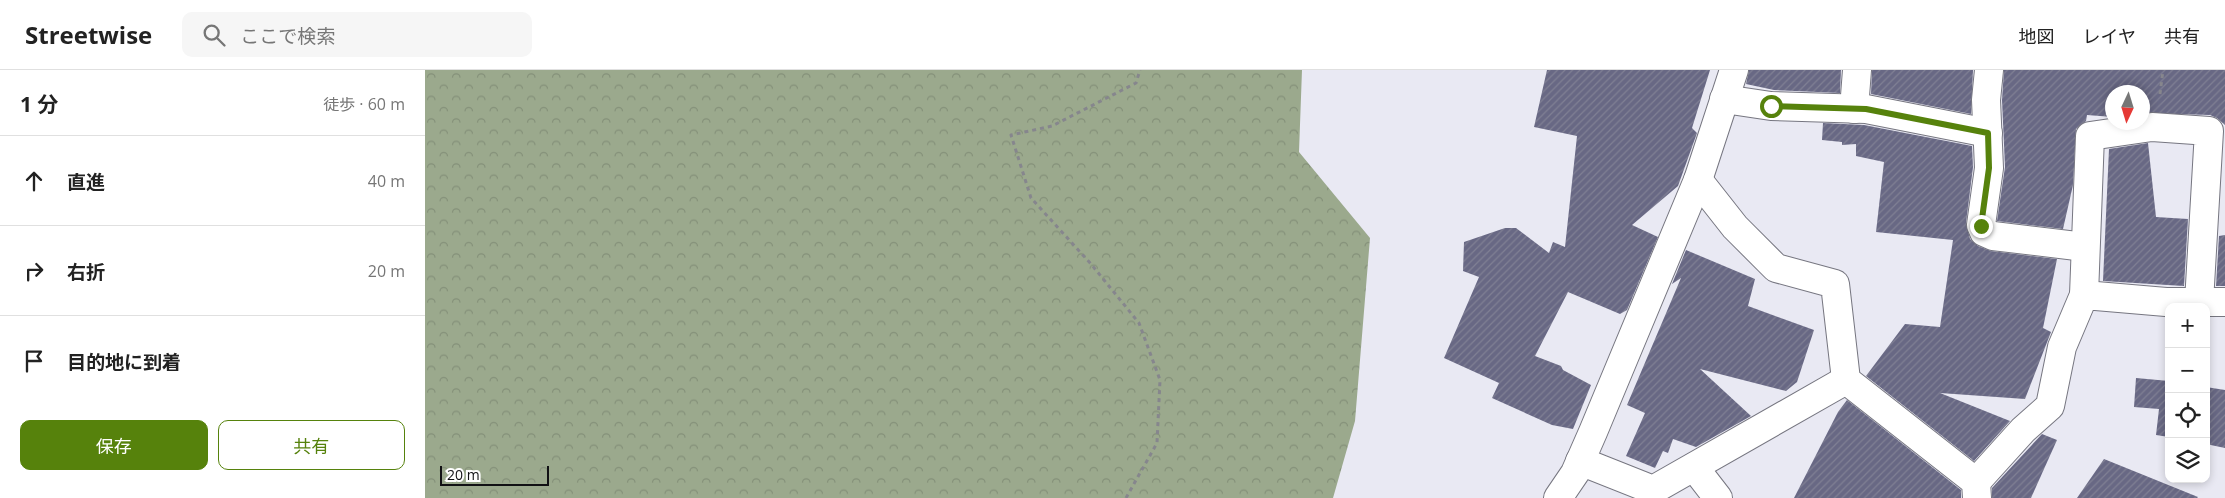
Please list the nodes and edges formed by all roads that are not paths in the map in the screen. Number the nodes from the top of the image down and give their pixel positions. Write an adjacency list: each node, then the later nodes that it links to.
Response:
1 (1734, 70): 4 (street)
2 (1857, 70): 5 (street)
3 (1989, 70): 6 (street)
4 (1724, 99): 5 (street); 7 (street)
5 (1854, 109): 6 (street)
6 (1988, 133): 8 (street)
7 (1698, 180): 11 (street); 12 (street)
8 (2085, 247): 9 (street); 10 (street)
9 (2084, 295): 10 (street); 14 (street)
10 (2212, 302)
11 (1846, 380): 13 (street); 14 (street)
12 (1580, 462): 13 (street); 15 (street)
13 (1693, 467): 16 (street)
14 (1976, 490)
15 (1558, 498)
16 (1718, 498)

